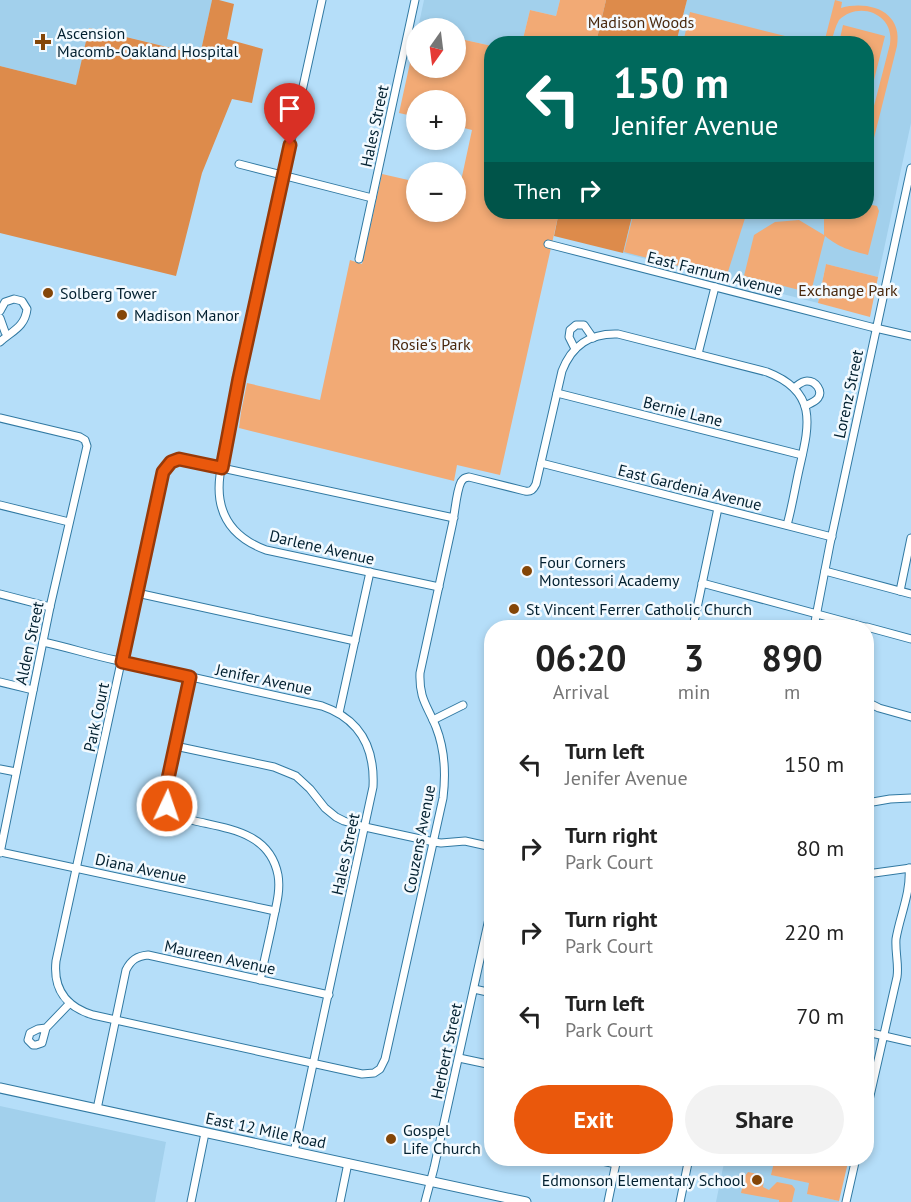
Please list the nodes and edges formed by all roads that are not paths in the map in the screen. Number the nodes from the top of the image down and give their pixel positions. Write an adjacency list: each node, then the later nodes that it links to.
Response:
1 (322, 0): 5 (street)
2 (415, 0): 6 (street, Hales Street)
3 (239, 164): 5 (street)
4 (911, 168): 12 (street, Lorenz Street)
5 (283, 175): 6 (street); 25 (street)
6 (372, 198): 8 (street, Hales Street)
7 (548, 244): 9 (street, East Farnum Avenue)
8 (359, 259)
9 (715, 287): 12 (street, East Farnum Avenue); 18 (street)
10 (0, 311): 13 (street)
11 (0, 318): 13 (street)
12 (876, 327): 14 (street, East Farnum Avenue); 31 (street, Lorenz Street)
13 (8, 335): 16 (street)
14 (911, 336)
15 (593, 338): 17 (street); 17 (street); 18 (street)
16 (0, 342)
17 (575, 349): 20 (street)
18 (698, 354): 19 (street)
19 (794, 387): 21 (street); 21 (street)
20 (557, 393): 23 (street, Bernie Lane); 24 (street)
21 (805, 406): 23 (street)
22 (0, 418): 29 (street, Alden Street)
23 (802, 455): 30 (street)
24 (541, 463): 27 (street, East Gardenia Avenue); 28 (street, Couzens Avenue)
25 (222, 468): 28 (street); 34 (street, Darlene Avenue); 38 (street, Park Court)
26 (0, 506): 29 (street)
27 (718, 508): 30 (street, East Gardenia Avenue); 35 (street)
28 (454, 518): 36 (street, Couzens Avenue)
29 (69, 522): 41 (street, Alden Street)
30 (787, 525): 31 (street, East Gardenia Avenue)
31 (832, 537): 33 (street, Lorenz Street)
32 (911, 538): 37 (street)
33 (825, 571): 37 (street); 42 (street, Lorenz Street)
34 (370, 572): 36 (street, Darlene Avenue); 48 (street)
35 (702, 583): 42 (street); 43 (street)
36 (439, 587): 58 (street, Couzens Avenue)
37 (900, 591): 40 (street)
38 (136, 593): 48 (street); 50 (street, Park Court)
39 (0, 594): 41 (street)
40 (911, 594)
41 (50, 607): 49 (street, Alden Street)
42 (816, 614): 44 (street, Lorenz Street); 45 (street)
43 (694, 620)
44 (815, 620)
45 (839, 620)
46 (874, 629): 47 (street)
47 (911, 639)
48 (355, 641): 56 (street)
49 (43, 642): 50 (street, Jenifer Avenue); 53 (street, Alden Street)
50 (122, 662): 51 (street, Jenifer Avenue); 68 (street, Park Court)
51 (190, 677): 56 (street, Jenifer Avenue); 59 (street)
52 (0, 682): 53 (street)
53 (33, 690): 61 (street, Alden Street)
54 (463, 705): 58 (street)
55 (874, 706): 57 (street)
56 (339, 713): 64 (street, Hales Street)
57 (911, 717)
58 (433, 720): 65 (street, Couzens Avenue)
59 (176, 746): 64 (street); 71 (street)
60 (0, 769): 61 (street)
61 (16, 772): 67 (street, Alden Street)
62 (911, 798): 63 (street)
63 (874, 802)
64 (365, 827): 65 (street); 76 (street, Hales Street)
65 (434, 842): 66 (street); 84 (street, Couzens Avenue)
66 (484, 846)
67 (0, 852): 68 (street, Diana Avenue)
68 (77, 868): 71 (street, Diana Avenue); 77 (street, Park Court)
69 (910, 868): 70 (street); 81 (street)
70 (874, 873)
71 (275, 911): 73 (street)
72 (484, 942): 74 (street, Herbert Street)
73 (260, 980): 76 (street, Maureen Avenue); 78 (street, Maureen Avenue)
74 (474, 989): 75 (street); 83 (street, Herbert Street)
75 (484, 991)
76 (329, 995): 84 (street, Hales Street)
77 (70, 1003): 78 (street); 79 (street)
78 (117, 1020): 84 (street); 88 (street)
79 (46, 1028)
80 (874, 1034): 81 (street)
81 (884, 1036): 82 (street); 86 (street)
82 (911, 1042)
83 (459, 1058): 85 (street); 95 (street, Herbert Street)
84 (314, 1063): 90 (street, Hales Street)
85 (484, 1063)
86 (874, 1079)
87 (0, 1088): 88 (main road, East 12 Mile Road)
88 (97, 1109): 89 (main road, East 12 Mile Road)
89 (205, 1133): 90 (main road, East 12 Mile Road); 97 (street)
90 (294, 1152): 91 (main road, East 12 Mile Road)
91 (348, 1163): 95 (main road, East 12 Mile Road); 98 (street)
92 (616, 1166): 101 (street)
93 (687, 1166): 102 (street)
94 (854, 1166): 103 (street)
95 (430, 1182): 96 (main road, East 12 Mile Road); 99 (street, Herbert Street)
96 (506, 1200): 100 (main road, East 12 Mile Road)
97 (191, 1202)
98 (340, 1202)
99 (425, 1202)
100 (526, 1202)
101 (608, 1202)
102 (680, 1202)
103 (846, 1202)

